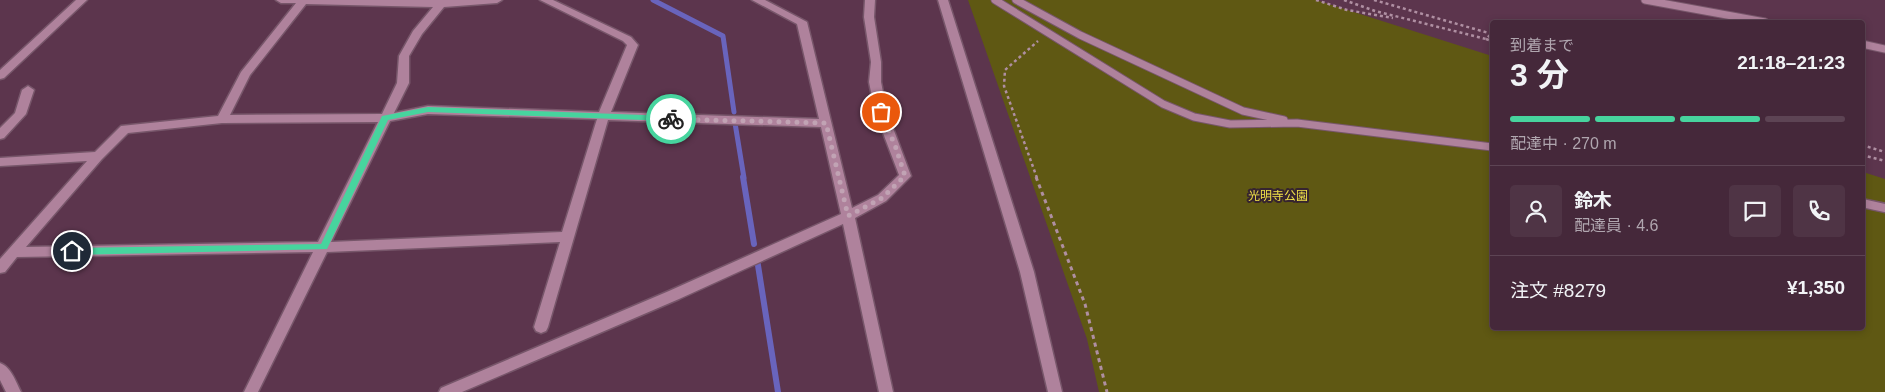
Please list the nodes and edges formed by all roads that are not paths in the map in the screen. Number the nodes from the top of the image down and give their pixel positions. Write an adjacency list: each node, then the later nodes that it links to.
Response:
1 (82, 0): 17 (street)
2 (280, 0): 12 (street)
3 (497, 0): 13 (street)
4 (545, 0): 19 (street)
5 (757, 0): 22 (street)
6 (870, 0): 30 (street)
7 (943, 0): 42 (street)
8 (995, 0): 23 (lane)
9 (1016, 0): 23 (lane)
10 (1645, 0): 14 (lane)
11 (340, 1): 12 (street); 13 (street)
12 (304, 2): 21 (street)
13 (442, 2): 20 (street)
14 (1754, 20)
15 (1865, 45): 16 (lane)
16 (1885, 49)
17 (0, 76)
18 (28, 90): 24 (street)
19 (603, 116): 20 (street); 22 (street); 31 (street)
20 (385, 118): 21 (street); 32 (street)
21 (222, 120): 26 (street)
22 (826, 123): 30 (street)
23 (1297, 123): 25 (lane)
24 (0, 135)
25 (1490, 147)
26 (98, 156): 27 (street); 33 (street)
27 (0, 162)
28 (1865, 204): 29 (lane)
29 (1885, 208)
30 (848, 216): 37 (street); 41 (street)
31 (567, 237): 32 (street); 35 (street)
32 (324, 247): 33 (street); 39 (street)
33 (14, 252): 34 (street)
34 (0, 268)
35 (541, 327)
36 (0, 369): 38 (street)
37 (470, 387): 40 (street)
38 (14, 392)
39 (251, 392)
40 (446, 392)
41 (886, 392)
42 (1055, 392)

